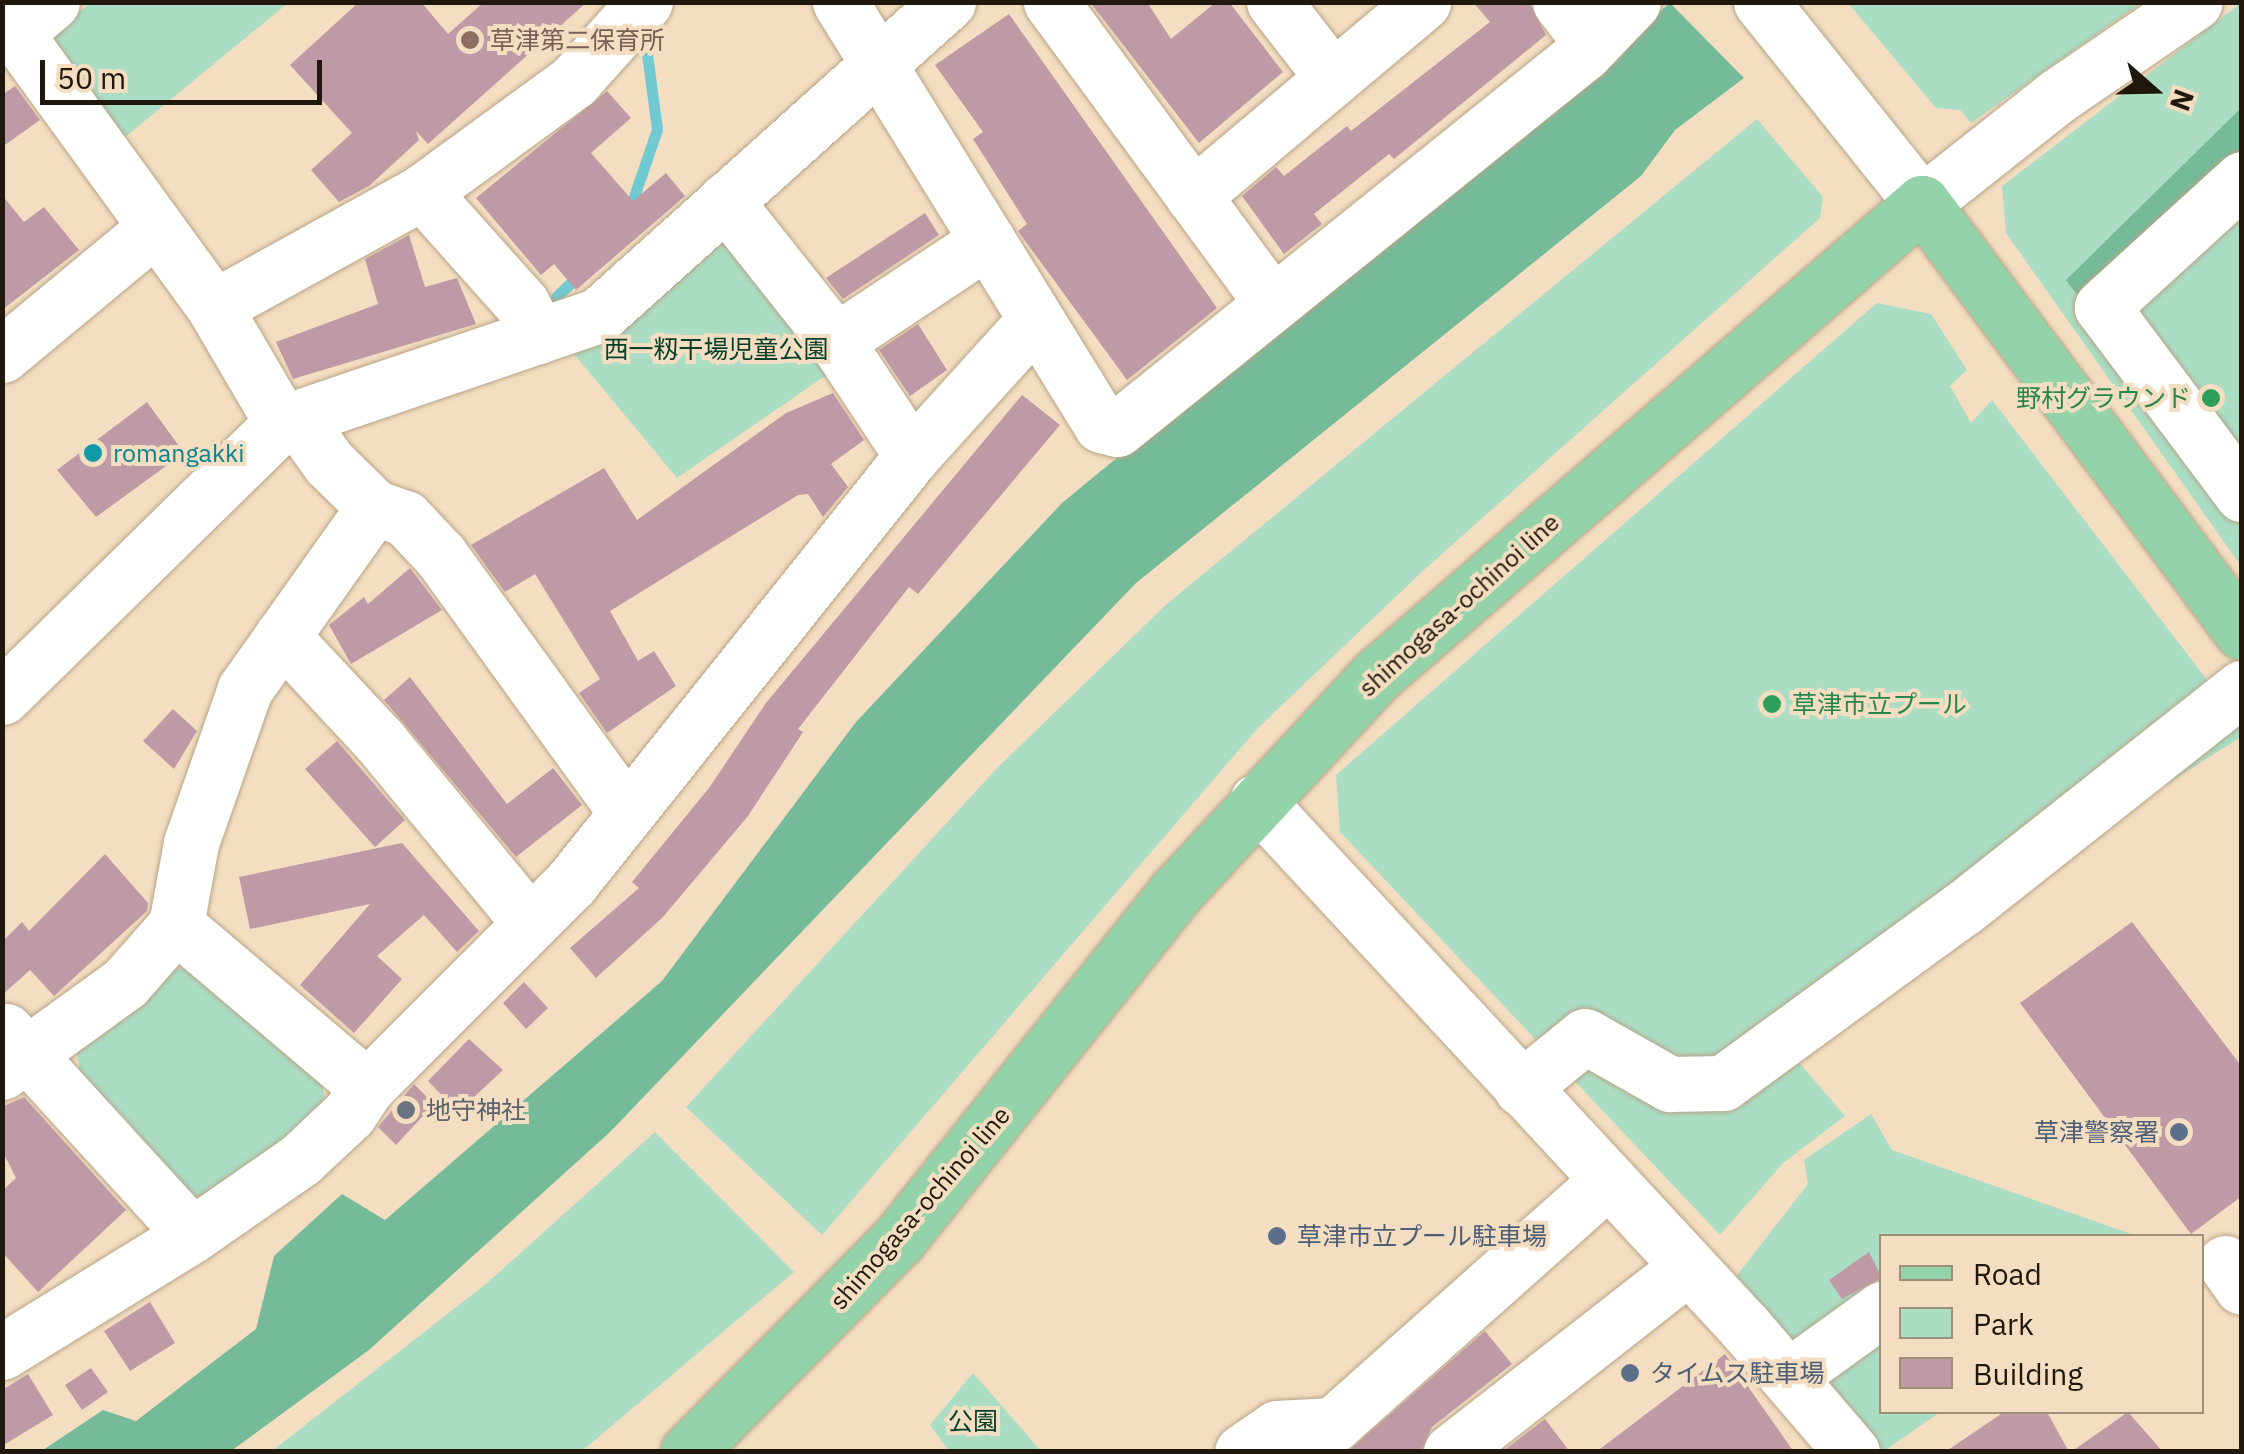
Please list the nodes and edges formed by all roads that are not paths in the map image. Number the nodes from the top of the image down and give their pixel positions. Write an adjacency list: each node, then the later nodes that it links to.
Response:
1 (646, 2): 15 (street)
2 (840, 2): 12 (street)
3 (948, 2): 12 (street)
4 (1051, 2): 16 (street)
5 (1274, 2): 13 (street)
6 (1423, 2): 13 (street)
7 (1634, 2): 11 (street)
8 (1761, 2): 18 (street)
9 (2195, 2): 18 (street)
10 (17, 21): 19 (street)
11 (1576, 23): 21 (street)
12 (876, 65): 17 (street); 20 (street)
13 (1333, 78): 16 (street)
14 (2242, 179): 29 (street)
15 (422, 192): 22 (street); 24 (street)
16 (1193, 196): 21 (street)
17 (725, 202): 24 (street); 25 (street)
18 (1922, 203): 31 (main road); 35 (main road, shimogasa-ochinoi line)
19 (155, 228): 22 (street); 26 (street)
20 (988, 240): 23 (street); 25 (street)
21 (1272, 303): 23 (street)
22 (214, 307): 27 (street)
23 (1035, 320): 28 (street)
24 (538, 336): 27 (street)
25 (836, 341): 28 (street)
26 (2, 355)
27 (290, 420): 30 (street); 34 (street)
28 (912, 456): 36 (street)
29 (2242, 494)
30 (374, 507): 32 (street); 36 (street)
31 (2242, 632)
32 (282, 636): 37 (street); 38 (street)
33 (2242, 688): 40 (street)
34 (2, 698)
35 (1257, 801): 40 (street); 48 (main road, shimogasa-ochinoi line)
36 (626, 812): 37 (street)
37 (530, 923): 41 (street)
38 (176, 924): 39 (street); 41 (street)
39 (11, 1052): 43 (street)
40 (1521, 1088): 42 (street)
41 (359, 1109): 43 (street)
42 (1606, 1182): 44 (street); 49 (street)
43 (192, 1235): 46 (street)
44 (1688, 1267): 47 (street); 50 (street)
45 (1879, 1312): 47 (street)
46 (2, 1352)
47 (1789, 1376): 51 (street)
48 (688, 1452)
49 (1242, 1452)
50 (1451, 1452)
51 (1852, 1452)

